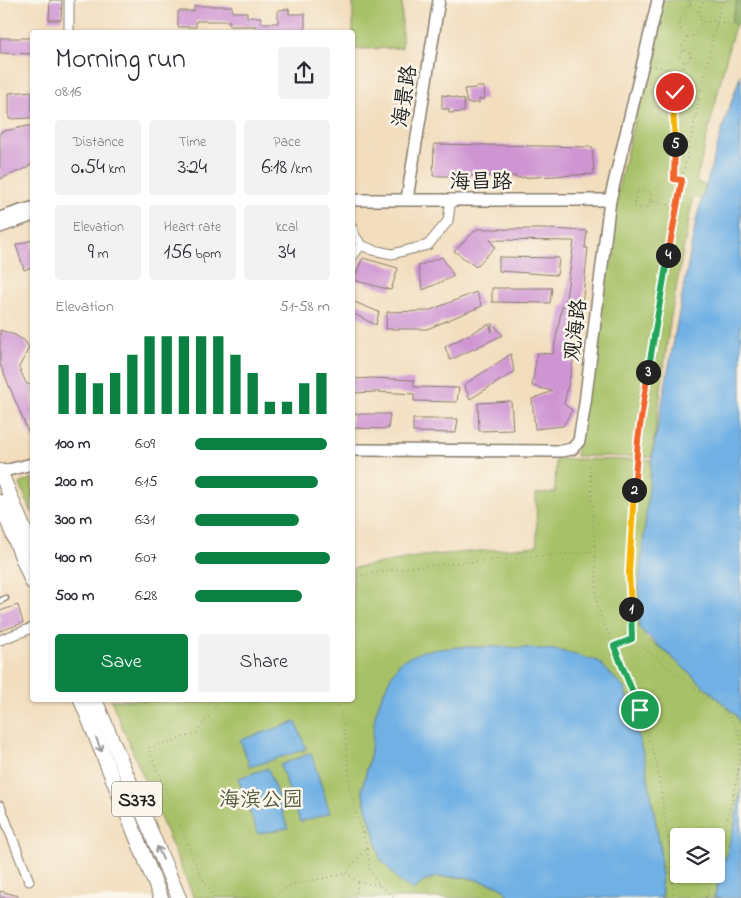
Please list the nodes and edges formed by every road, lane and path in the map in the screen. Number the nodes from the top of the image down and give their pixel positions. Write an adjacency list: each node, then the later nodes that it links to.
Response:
1 (69, 0): 12 (street)
2 (439, 0): 20 (street, 海景路)
3 (658, 0): 23 (street, 观海路)
4 (690, 0): 7 (path)
5 (706, 0): 8 (path)
6 (722, 0): 9 (path)
7 (689, 4): 8 (path); 14 (path)
8 (698, 12): 10 (path)
9 (717, 21): 10 (path); 11 (path)
10 (701, 22): 14 (path)
11 (716, 24): 13 (path); 19 (path)
12 (69, 30)
13 (741, 31)
14 (688, 37): 15 (path)
15 (683, 51): 16 (path); 16 (path)
16 (685, 61): 18 (path)
17 (654, 66): 18 (path)
18 (681, 72): 19 (path)
19 (682, 180): 25 (path)
20 (407, 199): 21 (street, 海昌路); 22 (street, 海昌路)
21 (451, 199): 23 (street, 海昌路); 31 (street)
22 (355, 200)
23 (610, 200): 33 (street, 观海路)
24 (650, 202): 24 (path); 25 (path)
25 (676, 206): 45 (path)
26 (30, 208): 28 (street)
27 (30, 216): 29 (street)
28 (0, 218)
29 (0, 227)
30 (355, 236): 31 (street)
31 (362, 245): 32 (street)
32 (355, 253)
33 (355, 450)
34 (30, 464): 36 (street)
35 (590, 465): 39 (path)
36 (0, 471): 38 (main road)
37 (0, 502): 41 (main road)
38 (30, 544)
39 (595, 551): 40 (path); 47 (path)
40 (355, 576)
41 (30, 577)
42 (6, 598): 43 (lane)
43 (0, 601)
44 (30, 629): 46 (street)
45 (632, 639): 47 (path); 53 (path)
46 (0, 640)
47 (614, 646): 66 (path)
48 (82, 702): 60 (main road, S373, one-way to 60)
49 (97, 702): 61 (main road, S373, one-way to 49)
50 (217, 702): 62 (path)
51 (338, 702): 54 (path)
52 (0, 806): 56 (street)
53 (725, 831)
54 (367, 848): 55 (path); 59 (path)
55 (346, 873): 57 (path); 63 (path)
56 (29, 881)
57 (358, 882): 59 (path); 64 (path)
58 (710, 883): 67 (path)
59 (379, 885): 65 (path)
60 (161, 898)
61 (179, 898)
62 (214, 898)
63 (273, 898)
64 (355, 898)
65 (396, 898)
66 (674, 898)
67 (706, 898)

